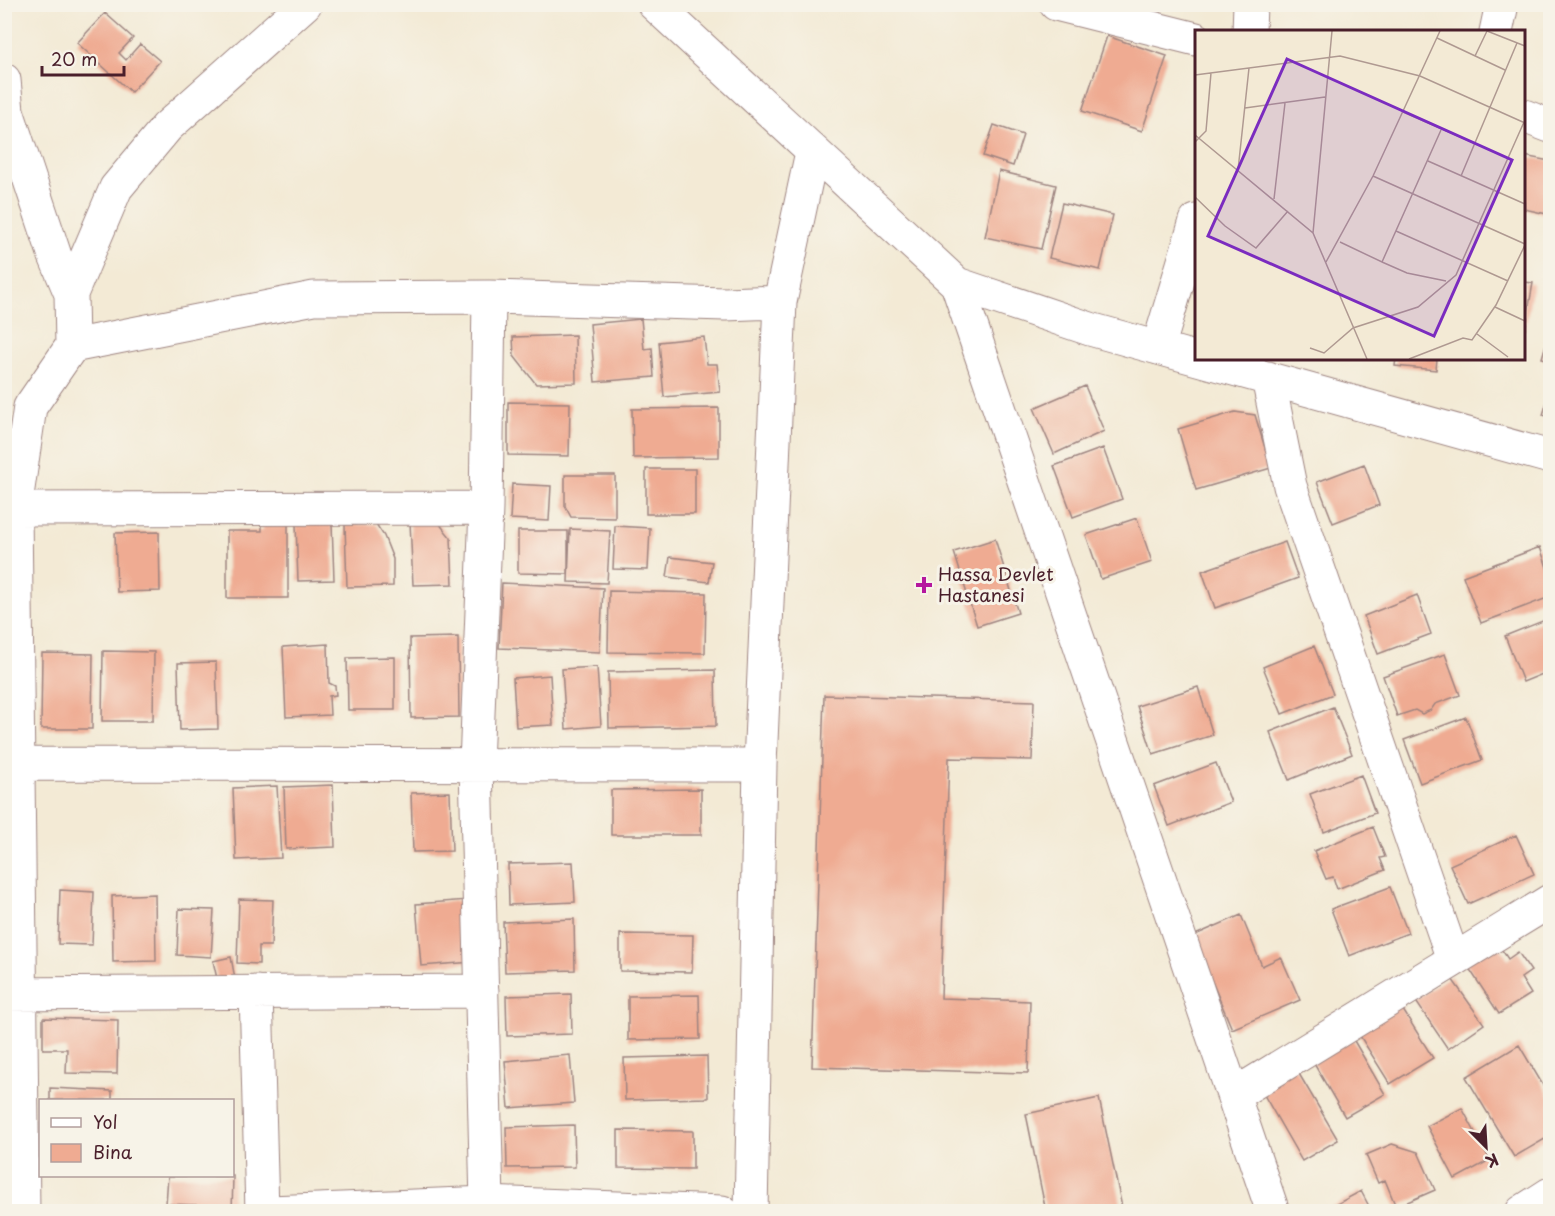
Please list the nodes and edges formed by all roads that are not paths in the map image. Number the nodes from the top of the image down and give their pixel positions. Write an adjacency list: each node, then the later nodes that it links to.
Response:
1 (305, 4): 15 (street)
2 (654, 4): 12 (street)
3 (1056, 4): 8 (street)
4 (1251, 4): 6 (street)
5 (1502, 4): 7 (street)
6 (1249, 30)
7 (1497, 30)
8 (1195, 39)
9 (4, 80): 15 (street)
10 (1525, 116): 11 (street)
11 (1551, 126)
12 (812, 152): 14 (street); 17 (street)
13 (1195, 228): 19 (street)
14 (957, 284): 19 (street); 34 (street)
15 (71, 294): 18 (street)
16 (489, 297): 17 (street); 18 (street); 24 (street)
17 (780, 302): 28 (street)
18 (72, 346): 25 (street)
19 (1158, 348): 20 (street)
20 (1195, 358)
21 (1202, 360): 22 (street)
22 (1268, 378): 23 (street); 30 (street)
23 (1551, 457)
24 (486, 508): 25 (street); 27 (street)
25 (10, 510): 26 (street)
26 (11, 764): 27 (street); 33 (street)
27 (476, 765): 28 (street); 31 (street)
28 (760, 765): 41 (street)
29 (1551, 901): 30 (street)
30 (1453, 959): 34 (street)
31 (482, 991): 32 (street); 36 (street)
32 (256, 992): 33 (street); 38 (street)
33 (13, 994): 37 (street)
34 (1234, 1095): 42 (street)
35 (1551, 1194): 43 (street)
36 (487, 1203): 39 (street); 40 (street)
37 (23, 1212)
38 (262, 1212)
39 (270, 1212)
40 (722, 1212)
41 (751, 1212)
42 (1273, 1212)
43 (1522, 1212)

